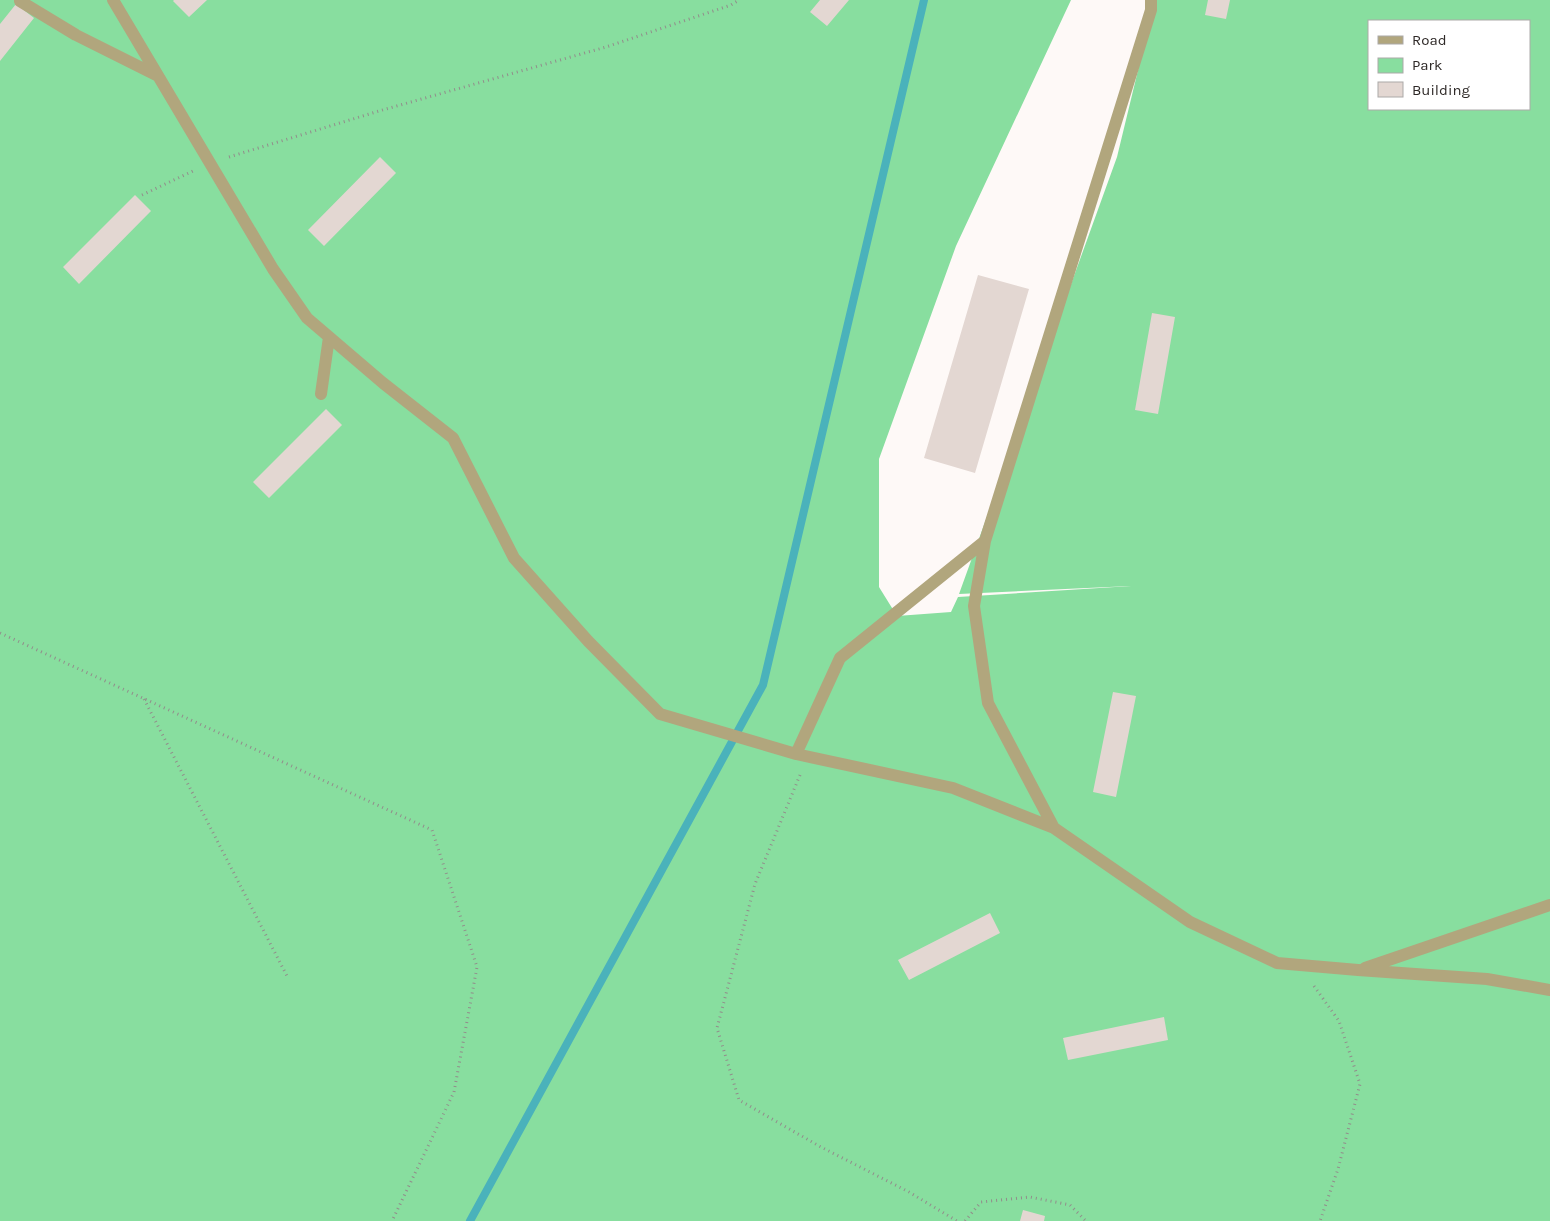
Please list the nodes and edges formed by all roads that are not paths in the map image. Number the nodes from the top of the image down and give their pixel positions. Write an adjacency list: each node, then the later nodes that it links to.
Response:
1 (113, 0): 4 (lane)
2 (1151, 0): 7 (lane)
3 (20, 1): 4 (lane)
4 (158, 76): 5 (lane)
5 (329, 337): 6 (lane); 8 (lane)
6 (321, 394)
7 (985, 541): 8 (lane); 9 (lane)
8 (802, 755): 9 (lane)
9 (1054, 828): 11 (lane)
10 (1550, 905): 11 (lane)
11 (1358, 970): 12 (lane)
12 (1550, 990)

